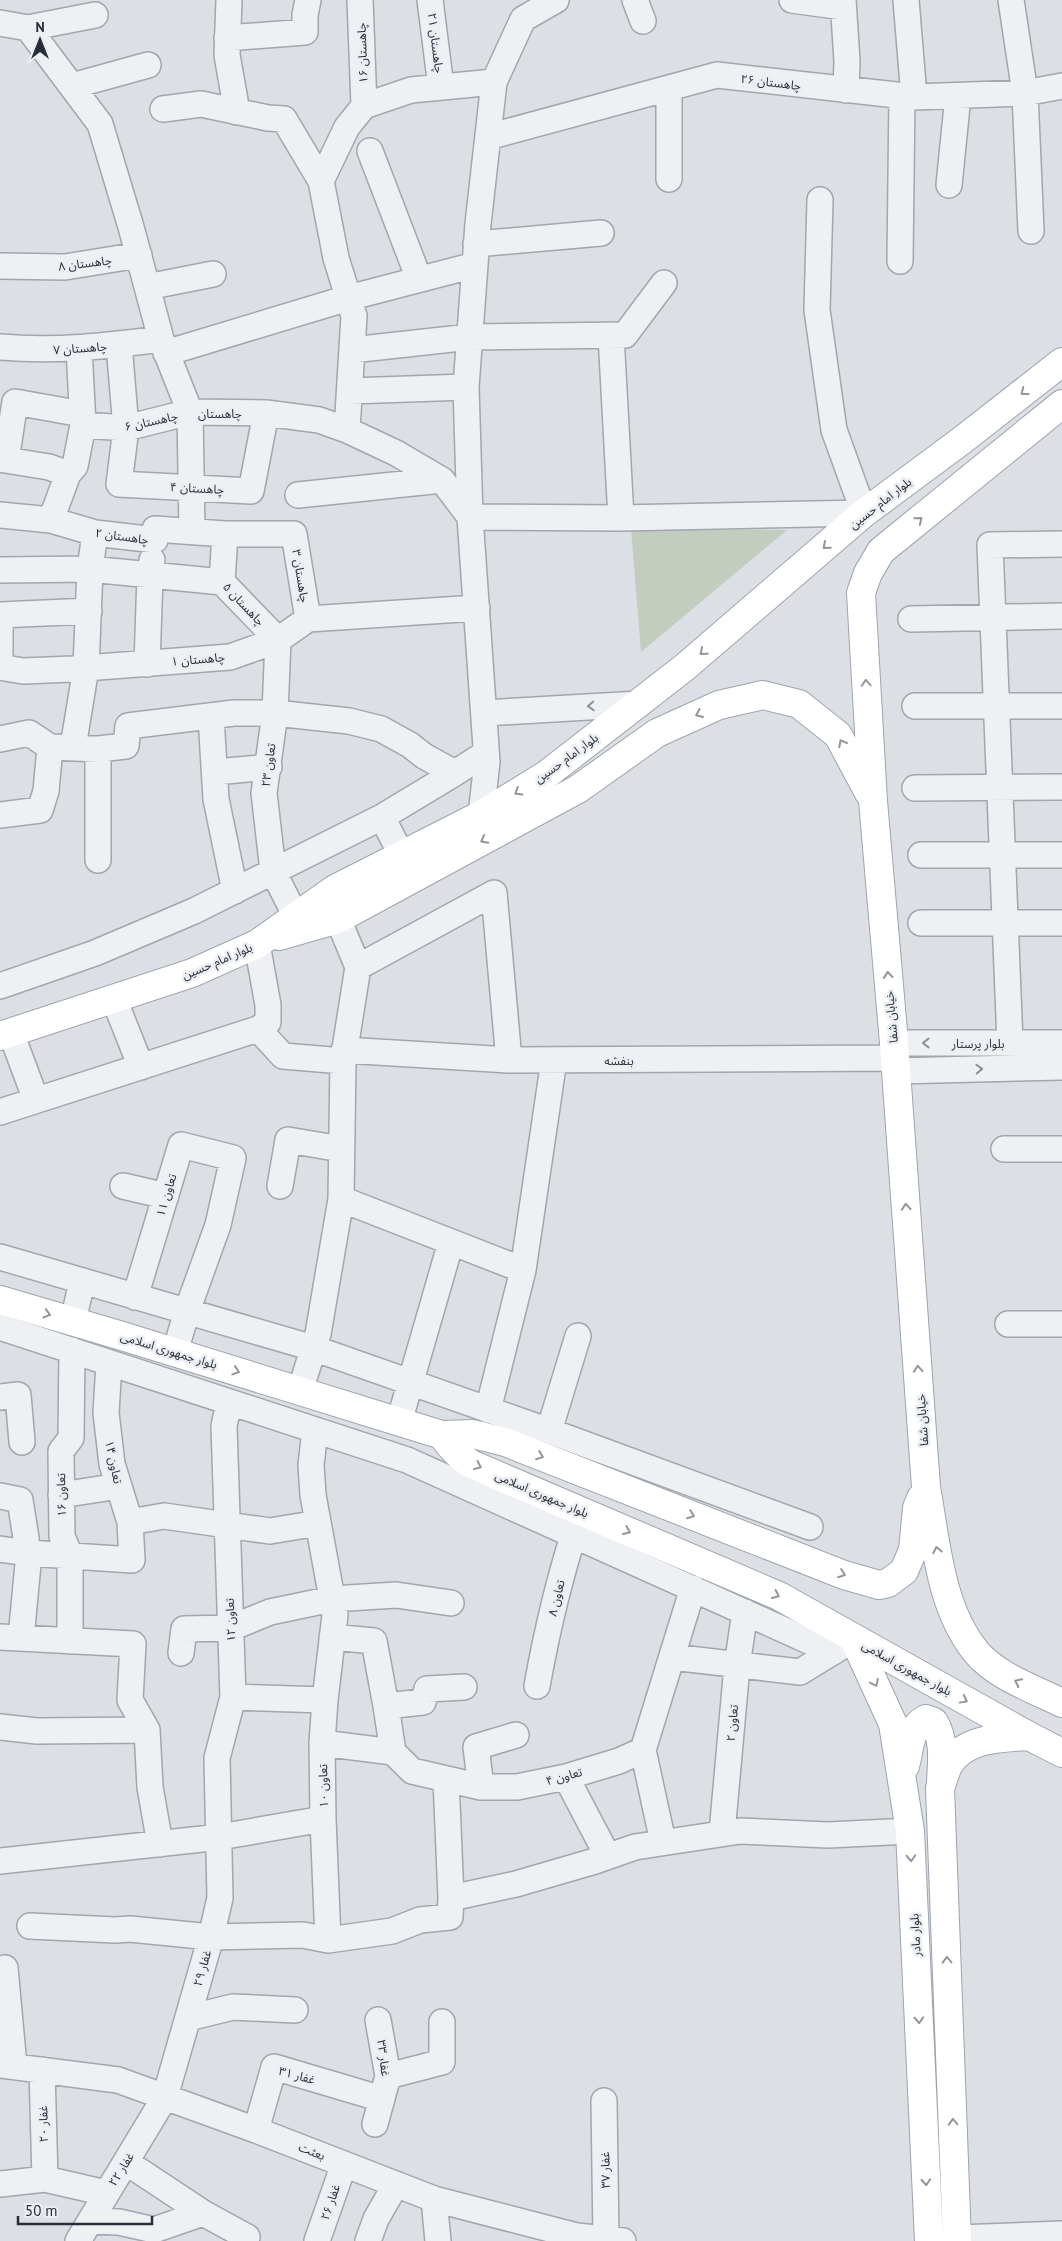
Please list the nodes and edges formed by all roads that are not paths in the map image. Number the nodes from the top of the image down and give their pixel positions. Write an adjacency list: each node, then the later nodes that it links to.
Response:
1 (230, 0): 14 (street)
2 (308, 0): 14 (street)
3 (360, 0): 25 (street, چاهستان ۱۶)
4 (430, 0): 19 (street, چاهستان ۲۱)
5 (556, 0): 10 (street)
6 (792, 0): 9 (street)
7 (906, 0): 23 (street)
8 (1011, 0): 22 (street)
9 (843, 4): 21 (street)
10 (533, 6): 16 (street)
11 (94, 15): 13 (street)
12 (0, 23): 13 (street)
13 (28, 28): 17 (street, چاهستان)
14 (227, 38): 27 (street)
15 (148, 65): 17 (street)
16 (494, 82): 19 (street); 28 (street)
17 (72, 86): 37 (street, چاهستان)
18 (1062, 86): 22 (street, چاهستان ۲۶)
19 (441, 87): 25 (street)
20 (669, 88): 21 (street, چاهستان ۲۶); 28 (street, چاهستان ۲۶); 30 (street)
21 (846, 90): 23 (street, چاهستان ۲۶)
22 (1025, 93): 24 (street, چاهستان ۲۶); 34 (street)
23 (908, 96): 24 (street, چاهستان ۲۶); 38 (street)
24 (958, 96): 32 (street)
25 (364, 106): 29 (street)
26 (163, 109): 27 (street)
27 (238, 112): 31 (street)
28 (488, 137): 36 (street)
29 (332, 159): 31 (street); 41 (street)
30 (670, 179)
31 (321, 181): 44 (street)
32 (950, 185)
33 (820, 200): 66 (street)
34 (1031, 231)
35 (601, 233): 36 (street, چاهستان ۷)
36 (476, 254): 41 (street, چاهستان ۷); 46 (street)
37 (139, 256): 39 (street, چاهستان ۸); 43 (street, چاهستان)
38 (900, 261)
39 (0, 266)
40 (213, 274): 43 (street)
41 (420, 279): 44 (street, چاهستان ۷)
42 (664, 283): 45 (street)
43 (147, 287): 48 (street, چاهستان)
44 (348, 298): 48 (street, چاهستان ۷); 51 (street)
45 (611, 335): 46 (street); 69 (street)
46 (470, 337): 51 (street); 53 (street)
47 (119, 345): 48 (street, چاهستان ۷); 50 (street, چاهستان ۷); 59 (street)
48 (163, 346): 56 (street, چاهستان)
49 (0, 347): 50 (street, چاهستان ۷)
50 (79, 348): 58 (street)
51 (352, 350): 54 (street)
52 (1062, 362): 66 (main road, بلوار امام حسین, one-way to 66)
53 (466, 387): 54 (street); 68 (street)
54 (350, 391): 60 (street)
55 (1062, 404): 109 (main road, خیابان شفا, one-way to 55)
56 (190, 412): 57 (street, چاهستان); 59 (street, چاهستان ۶); 64 (street)
57 (266, 413): 60 (street, چاهستان); 64 (street, چاهستان ۴)
58 (83, 420): 59 (street, چاهستان ۶); 61 (street, چاهستان ۶); 62 (street)
59 (126, 428): 64 (street, چاهستان ۴)
60 (348, 430): 63 (street, چاهستان)
61 (3, 460): 62 (street)
62 (68, 474): 70 (street)
63 (442, 480): 65 (street); 68 (street, چاهستان)
64 (191, 488): 71 (street)
65 (298, 495)
66 (864, 513): 69 (street); 92 (main road, بلوار امام حسین, one-way to 92)
67 (0, 515): 70 (street, چاهستان ۲)
68 (470, 517): 69 (street); 81 (street)
69 (621, 518)
70 (51, 520): 72 (street, چاهستان ۲)
71 (192, 532): 73 (street, چاهستان ۲); 75 (street, چاهستان ۲)
72 (95, 533): 75 (street, چاهستان ۲); 77 (street)
73 (225, 534): 74 (street, چاهستان ۲); 80 (street, چاهستان ۵)
74 (294, 534): 85 (street, چاهستان ۳)
75 (155, 540): 79 (street)
76 (1062, 544): 86 (street)
77 (90, 569): 78 (street); 79 (street); 82 (street)
78 (0, 570)
79 (150, 576): 80 (street); 89 (street)
80 (222, 582): 88 (street, چاهستان ۵)
81 (477, 608): 85 (street); 97 (street)
82 (90, 610): 83 (street); 91 (street)
83 (0, 615): 90 (street)
84 (1062, 616): 86 (street)
85 (308, 618): 88 (street, چاهستان ۱)
86 (993, 618): 87 (street); 94 (street)
87 (911, 620)
88 (278, 640): 89 (street, چاهستان ۱); 96 (street, تعاون ۲۳)
89 (147, 664): 91 (street, چاهستان ۱)
90 (0, 667): 91 (street, چاهستان ۱)
91 (86, 668): 100 (street)
92 (639, 704): 97 (street, one-way to 97); 111 (main road, بلوار امام حسین, one-way to 111)
93 (916, 706): 94 (street)
94 (996, 706): 95 (street); 108 (street)
95 (1062, 706)
96 (275, 713): 98 (street); 103 (street, تعاون ۲۳); 105 (street)
97 (484, 713): 102 (street)
98 (211, 717): 101 (street); 104 (street)
99 (0, 739): 100 (street)
100 (61, 747): 101 (street); 110 (street)
101 (98, 749): 117 (street)
102 (486, 753): 105 (street); 111 (street)
103 (269, 767): 104 (street); 118 (street, تعاون ۲۳)
104 (216, 772): 119 (street)
105 (455, 773): 112 (street)
106 (1062, 787): 108 (street)
107 (916, 788): 108 (street)
108 (1000, 788): 116 (street)
109 (873, 801): 121 (main road, one-way to 121); 134 (main road, خیابان شفا, one-way to 109)
110 (0, 815)
111 (481, 815): 115 (main road, بلوار امام حسین)
112 (382, 817): 115 (street); 118 (street)
113 (920, 855): 116 (street)
114 (1062, 855): 116 (street)
115 (402, 856): 120 (main road, بلوار امام حسین)
116 (1002, 856): 123 (street)
117 (98, 860)
118 (273, 871): 119 (street); 120 (street, تعاون ۲۳)
119 (234, 891): 127 (street)
120 (295, 915): 125 (main road, بلوار امام حسین)
121 (338, 919): 125 (main road); 126 (street)
122 (921, 923): 123 (street)
123 (1004, 923): 124 (street); 132 (street)
124 (1062, 923)
125 (260, 942): 128 (main road, بلوار امام حسین); 129 (street)
126 (358, 967): 133 (street); 135 (street)
127 (0, 986)
128 (114, 999): 130 (main road, بلوار امام حسین); 137 (street)
129 (258, 1030): 133 (street, بنفشه); 137 (street)
130 (5, 1035): 139 (street)
131 (1062, 1042): 132 (street, بلوار پرستار)
132 (1010, 1043): 134 (street, بلوار پرستار, one-way to 134)
133 (343, 1056): 135 (street, بنفشه); 141 (street)
134 (895, 1058): 136 (street, بنفشه); 138 (street, بلوار پرستار, one-way to 138); 176 (main road, خیابان شفا, one-way to 134)
135 (509, 1060): 136 (street, بنفشه)
136 (554, 1060): 150 (street)
137 (141, 1067): 139 (street)
138 (1062, 1067)
139 (36, 1100): 140 (street)
140 (0, 1112)
141 (341, 1149): 145 (street); 147 (street)
142 (1004, 1149): 143 (street)
143 (1062, 1149)
144 (123, 1186): 146 (street)
145 (280, 1186)
146 (166, 1196): 152 (street, تعاون ۱۱); 154 (street, تعاون ۱۱)
147 (341, 1199): 148 (street); 160 (street)
148 (450, 1242): 150 (street); 164 (street)
149 (0, 1257): 151 (street)
150 (522, 1270): 168 (street)
151 (82, 1281): 152 (street); 155 (street)
152 (135, 1297): 154 (street)
153 (0, 1300): 155 (main road, بلوار جمهوری اسلامی, one-way to 155)
154 (187, 1312): 160 (street); 162 (street)
155 (73, 1322): 162 (main road, بلوار جمهوری اسلامی)
156 (1008, 1324): 157 (street)
157 (1062, 1324)
158 (0, 1327): 161 (street)
159 (578, 1336): 172 (street)
160 (313, 1348): 164 (street); 165 (street)
161 (72, 1350): 163 (street); 177 (street, تعاون ۱۶)
162 (175, 1352): 165 (main road, بلوار جمهوری اسلامی, one-way to 165)
163 (109, 1363): 167 (street); 175 (street, تعاون ۱۴)
164 (410, 1382): 168 (street); 169 (street)
165 (300, 1391): 169 (main road, بلوار جمهوری اسلامی)
166 (0, 1397): 174 (street)
167 (229, 1402): 170 (street); 182 (street, تعاون ۱۲)
168 (488, 1410): 171 (street)
169 (399, 1422): 173 (main road, بلوار جمهوری اسلامی)
170 (315, 1430): 180 (street, تعاون ۱۰); 181 (street)
171 (509, 1430): 172 (street); 173 (main road); 176 (main road, one-way to 176)
172 (549, 1432): 183 (street)
173 (442, 1435): 181 (main road, بلوار جمهوری اسلامی, one-way to 181)
174 (22, 1442)
175 (119, 1486): 177 (street); 179 (street, تعاون ۱۴)
176 (926, 1487): 203 (main road, one-way to 176)
177 (61, 1495): 186 (street, تعاون ۱۶)
178 (0, 1496): 185 (street)
179 (130, 1522): 182 (street); 186 (street, تعاون ۱۴)
180 (318, 1523): 182 (street); 188 (street, تعاون ۱۰)
181 (578, 1524): 187 (street); 195 (main road, بلوار جمهوری اسلامی, one-way to 195); 199 (street, تعاون ۸)
182 (226, 1525): 191 (street, تعاون ۱۲)
183 (810, 1527)
184 (0, 1549): 185 (street)
185 (28, 1553): 186 (street); 193 (street)
186 (70, 1556): 194 (street, تعاون ۱۶)
187 (693, 1588): 190 (street); 197 (street)
188 (332, 1599): 189 (street); 191 (street); 192 (street, تعاون ۱۰)
189 (450, 1603)
190 (745, 1612): 195 (street); 198 (street, تعاون ۲)
191 (231, 1628): 196 (street); 201 (street, تعاون ۱۲)
192 (332, 1637): 202 (street, تعاون ۱۰); 204 (street)
193 (11, 1638): 194 (street)
194 (70, 1641): 206 (street)
195 (844, 1645): 198 (street); 208 (main road, بلوار جمهوری اسلامی, one-way to 208); 214 (main road, بلوار مادر, one-way to 214)
196 (181, 1652)
197 (672, 1657): 198 (street); 210 (street)
198 (738, 1666): 220 (street, تعاون ۲)
199 (537, 1686)
200 (464, 1687): 204 (street)
201 (233, 1697): 202 (street); 221 (street, تعاون ۱۲)
202 (325, 1700): 209 (street, تعاون ۱۰)
203 (1062, 1703)
204 (386, 1706): 211 (street)
205 (0, 1727): 206 (street)
206 (147, 1730): 223 (street)
207 (516, 1735): 216 (street)
208 (1029, 1736): 212 (main road, بلوار جمهوری اسلامی); 217 (main road)
209 (322, 1743): 211 (street); 218 (street, تعاون ۱۰)
210 (643, 1750): 213 (street, تعاون ۴); 222 (street)
211 (393, 1752): 215 (street, تعاون ۴)
212 (1062, 1752)
213 (566, 1777): 216 (street, تعاون ۴); 224 (street)
214 (902, 1778): 217 (main road); 219 (main road, بلوار مادر)
215 (446, 1779): 216 (street, تعاون ۴); 226 (street)
216 (480, 1787)
217 (940, 1788): 255 (main road, one-way to 217)
218 (323, 1819): 221 (street, تعاون ۱۰); 229 (street)
219 (910, 1831): 220 (street); 259 (main road, بلوار مادر, one-way to 259)
220 (722, 1833): 222 (street)
221 (220, 1837): 223 (street, تعاون ۱۰); 228 (street, غفار ۲۹)
222 (663, 1842): 224 (street)
223 (160, 1844): 225 (street, تعاون ۱۰)
224 (607, 1856): 226 (street)
225 (0, 1861)
226 (451, 1898): 229 (street)
227 (30, 1926): 228 (street)
228 (211, 1937): 229 (street); 232 (street, غفار ۲۹)
229 (328, 1940)
230 (5, 1968): 235 (street)
231 (295, 2010): 232 (street)
232 (188, 2018): 238 (street, غفار ۲۹)
233 (378, 2020): 237 (street, غفار ۳۳)
234 (442, 2022): 237 (street)
235 (7, 2066): 236 (street, بعثت)
236 (42, 2070): 238 (street, بعثت); 245 (street, غفار ۲۰)
237 (388, 2076): 239 (street, غفار ۳۳)
238 (165, 2097): 242 (street, بعثت); 243 (street, غفار ۲۲)
239 (382, 2099): 241 (street, غفار ۳۳); 242 (street, غفار ۳۱)
240 (604, 2101): 254 (street, غفار ۳۷)
241 (375, 2124)
242 (256, 2130): 244 (street, بعثت)
243 (126, 2162): 248 (street, غفار ۲۲); 250 (street)
244 (344, 2164): 247 (street, بعثت); 256 (street, غفار ۲۶)
245 (44, 2179): 246 (street); 248 (street)
246 (0, 2184)
247 (396, 2184): 249 (street, بعثت); 257 (street)
248 (106, 2193): 251 (street, غفار ۲۲)
249 (434, 2199): 254 (street, بعثت); 258 (street)
250 (203, 2213): 251 (street); 253 (street)
251 (84, 2231)
252 (1062, 2234): 255 (street)
253 (247, 2237)
254 (614, 2240)
255 (957, 2240)
256 (317, 2241)
257 (368, 2241)
258 (438, 2241)
259 (929, 2241)

